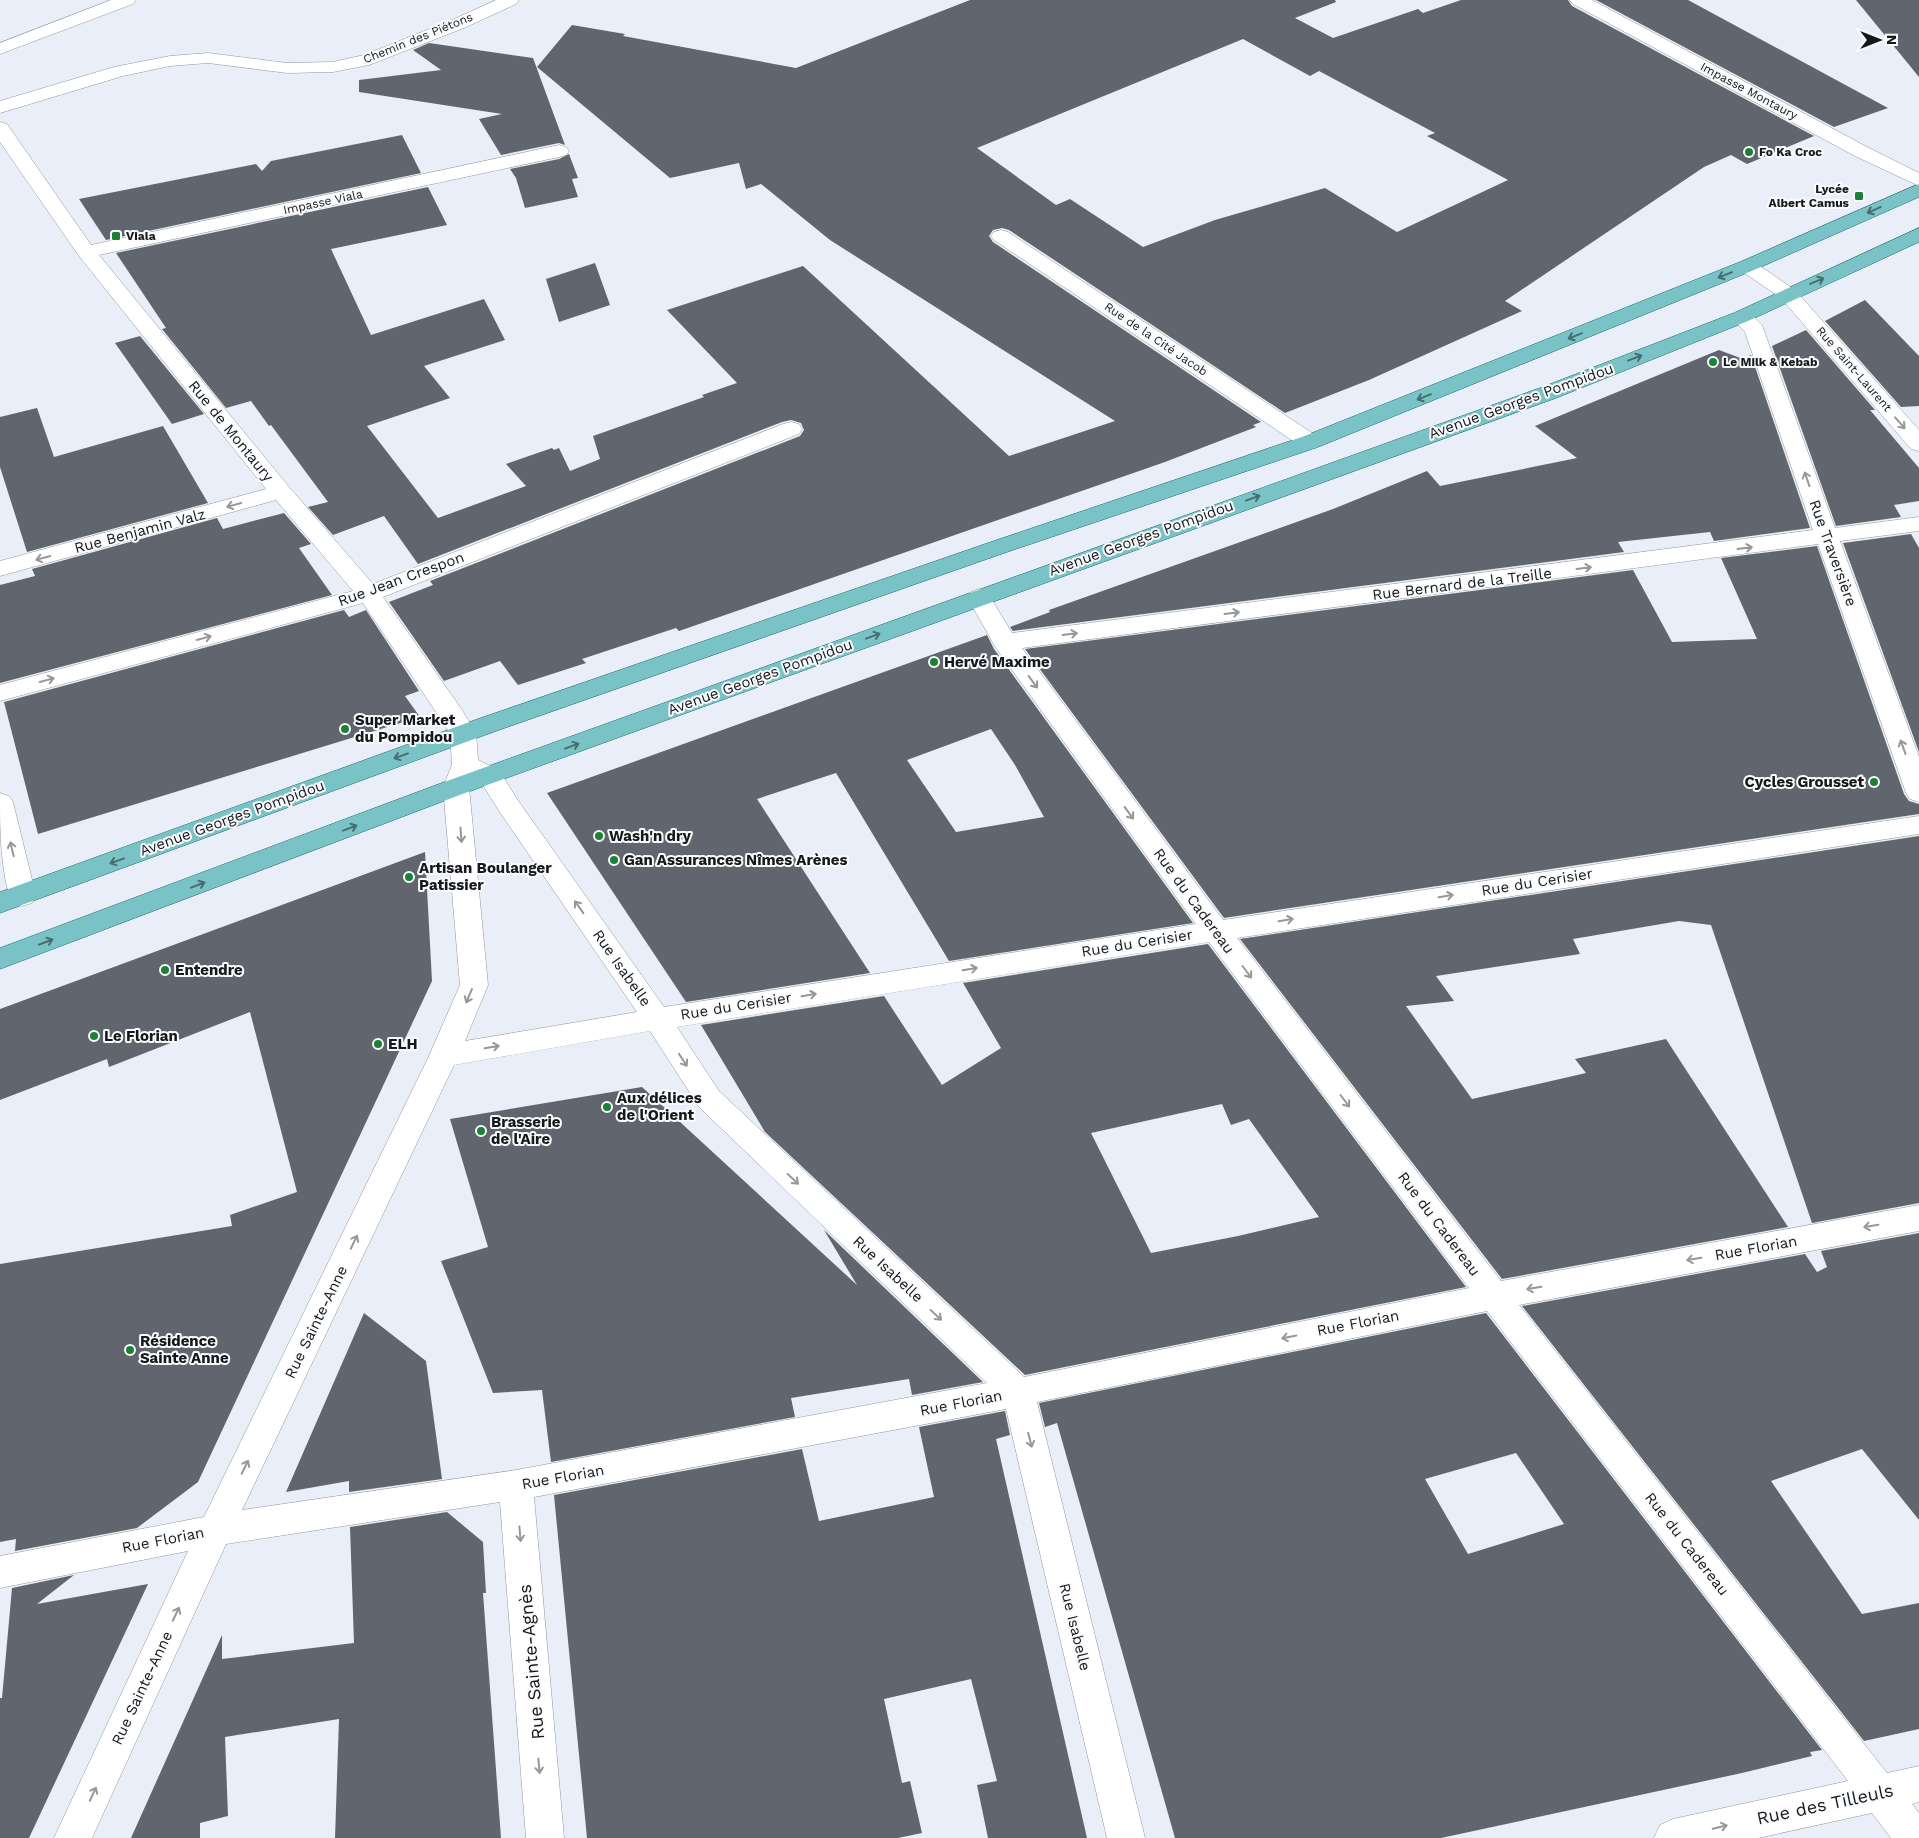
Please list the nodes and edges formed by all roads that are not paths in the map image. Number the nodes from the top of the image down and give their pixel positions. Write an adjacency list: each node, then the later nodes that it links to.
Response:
1 (127, 0): 4 (street)
2 (510, 0): 5 (street, Chemin des Piétons)
3 (1579, 0): 8 (street, Impasse Montaury)
4 (0, 49)
5 (0, 107)
6 (0, 128): 12 (street, Rue de Montaury)
7 (559, 151): 12 (street, Impasse Viala)
8 (1919, 180)
9 (1919, 190): 13 (main road, Avenue Georges Pompidou, one-way to 13)
10 (1919, 234): 14 (main road, Avenue Georges Pompidou, one-way to 10)
11 (1001, 236): 17 (street, Rue de la Cité Jacob)
12 (86, 252): 19 (street, Rue de Montaury)
13 (1747, 266): 14 (street); 17 (main road, Avenue Georges Pompidou, one-way to 17)
14 (1788, 294): 15 (main road, Avenue Georges Pompidou); 18 (street, Rue Saint-Laurent, one-way to 18)
15 (1741, 317): 21 (street, Rue Traversière, one-way to 15); 24 (main road, Avenue Georges Pompidou, one-way to 15)
16 (791, 429): 23 (street, Rue Jean Crespon)
17 (1310, 442): 27 (main road, Avenue Georges Pompidou)
18 (1919, 444)
19 (281, 492): 22 (street, Rue Benjamin Valz, one-way to 22); 23 (street, Rue de Montaury)
20 (1919, 524): 21 (street, Rue Bernard de la Treille)
21 (1827, 537): 25 (street, Rue Bernard de la Treille, one-way to 21); 30 (street, Rue Traversière, one-way to 21)
22 (0, 569)
23 (368, 594): 26 (street, Rue Jean Crespon, one-way to 23); 27 (street, Rue de Montaury)
24 (979, 597): 25 (street, Rue du Cadereau); 29 (main road, Avenue Georges Pompidou, one-way to 24)
25 (1005, 642): 34 (street, Rue du Cadereau, one-way to 34)
26 (0, 693)
27 (463, 733): 28 (street); 33 (main road, Avenue Georges Pompidou, one-way to 33)
28 (461, 776): 29 (main road, Avenue Georges Pompidou); 35 (main road, Avenue Georges Pompidou, one-way to 28); 37 (street, Rue Sainte-Anne, one-way to 37)
29 (490, 776): 36 (street, Rue Isabelle, one-way to 29)
30 (1919, 793)
31 (0, 802): 33 (street, one-way to 31)
32 (1919, 825): 34 (street, Rue du Cerisier, one-way to 32)
33 (11, 900)
34 (1216, 931): 36 (street, Rue du Cerisier, one-way to 34); 39 (street, Rue du Cadereau, one-way to 39)
35 (0, 959)
36 (657, 1019): 37 (street, Rue du Cerisier, one-way to 36); 40 (street, Rue Isabelle, one-way to 40)
37 (444, 1056): 42 (street, Rue Sainte-Anne, one-way to 37)
38 (1919, 1218): 39 (street, Rue Florian, one-way to 39)
39 (1494, 1296): 40 (street, Rue Florian, one-way to 40); 45 (street, Rue du Cadereau)
40 (1018, 1392): 41 (street, Rue Florian); 48 (street, Rue Isabelle, one-way to 48)
41 (516, 1485): 42 (street, Rue Florian); 47 (street, Rue Sainte-Agnès, one-way to 47)
42 (215, 1530): 43 (street, Rue Florian); 46 (street, Rue Sainte-Anne, one-way to 42)
43 (0, 1572)
44 (1919, 1784): 45 (street, Rue des Tilleuls)
45 (1880, 1791): 49 (street, Rue des Tilleuls, one-way to 45); 50 (street, Rue du Cadereau)
46 (73, 1838)
47 (545, 1838)
48 (1126, 1838)
49 (1673, 1838)
50 (1915, 1838)

